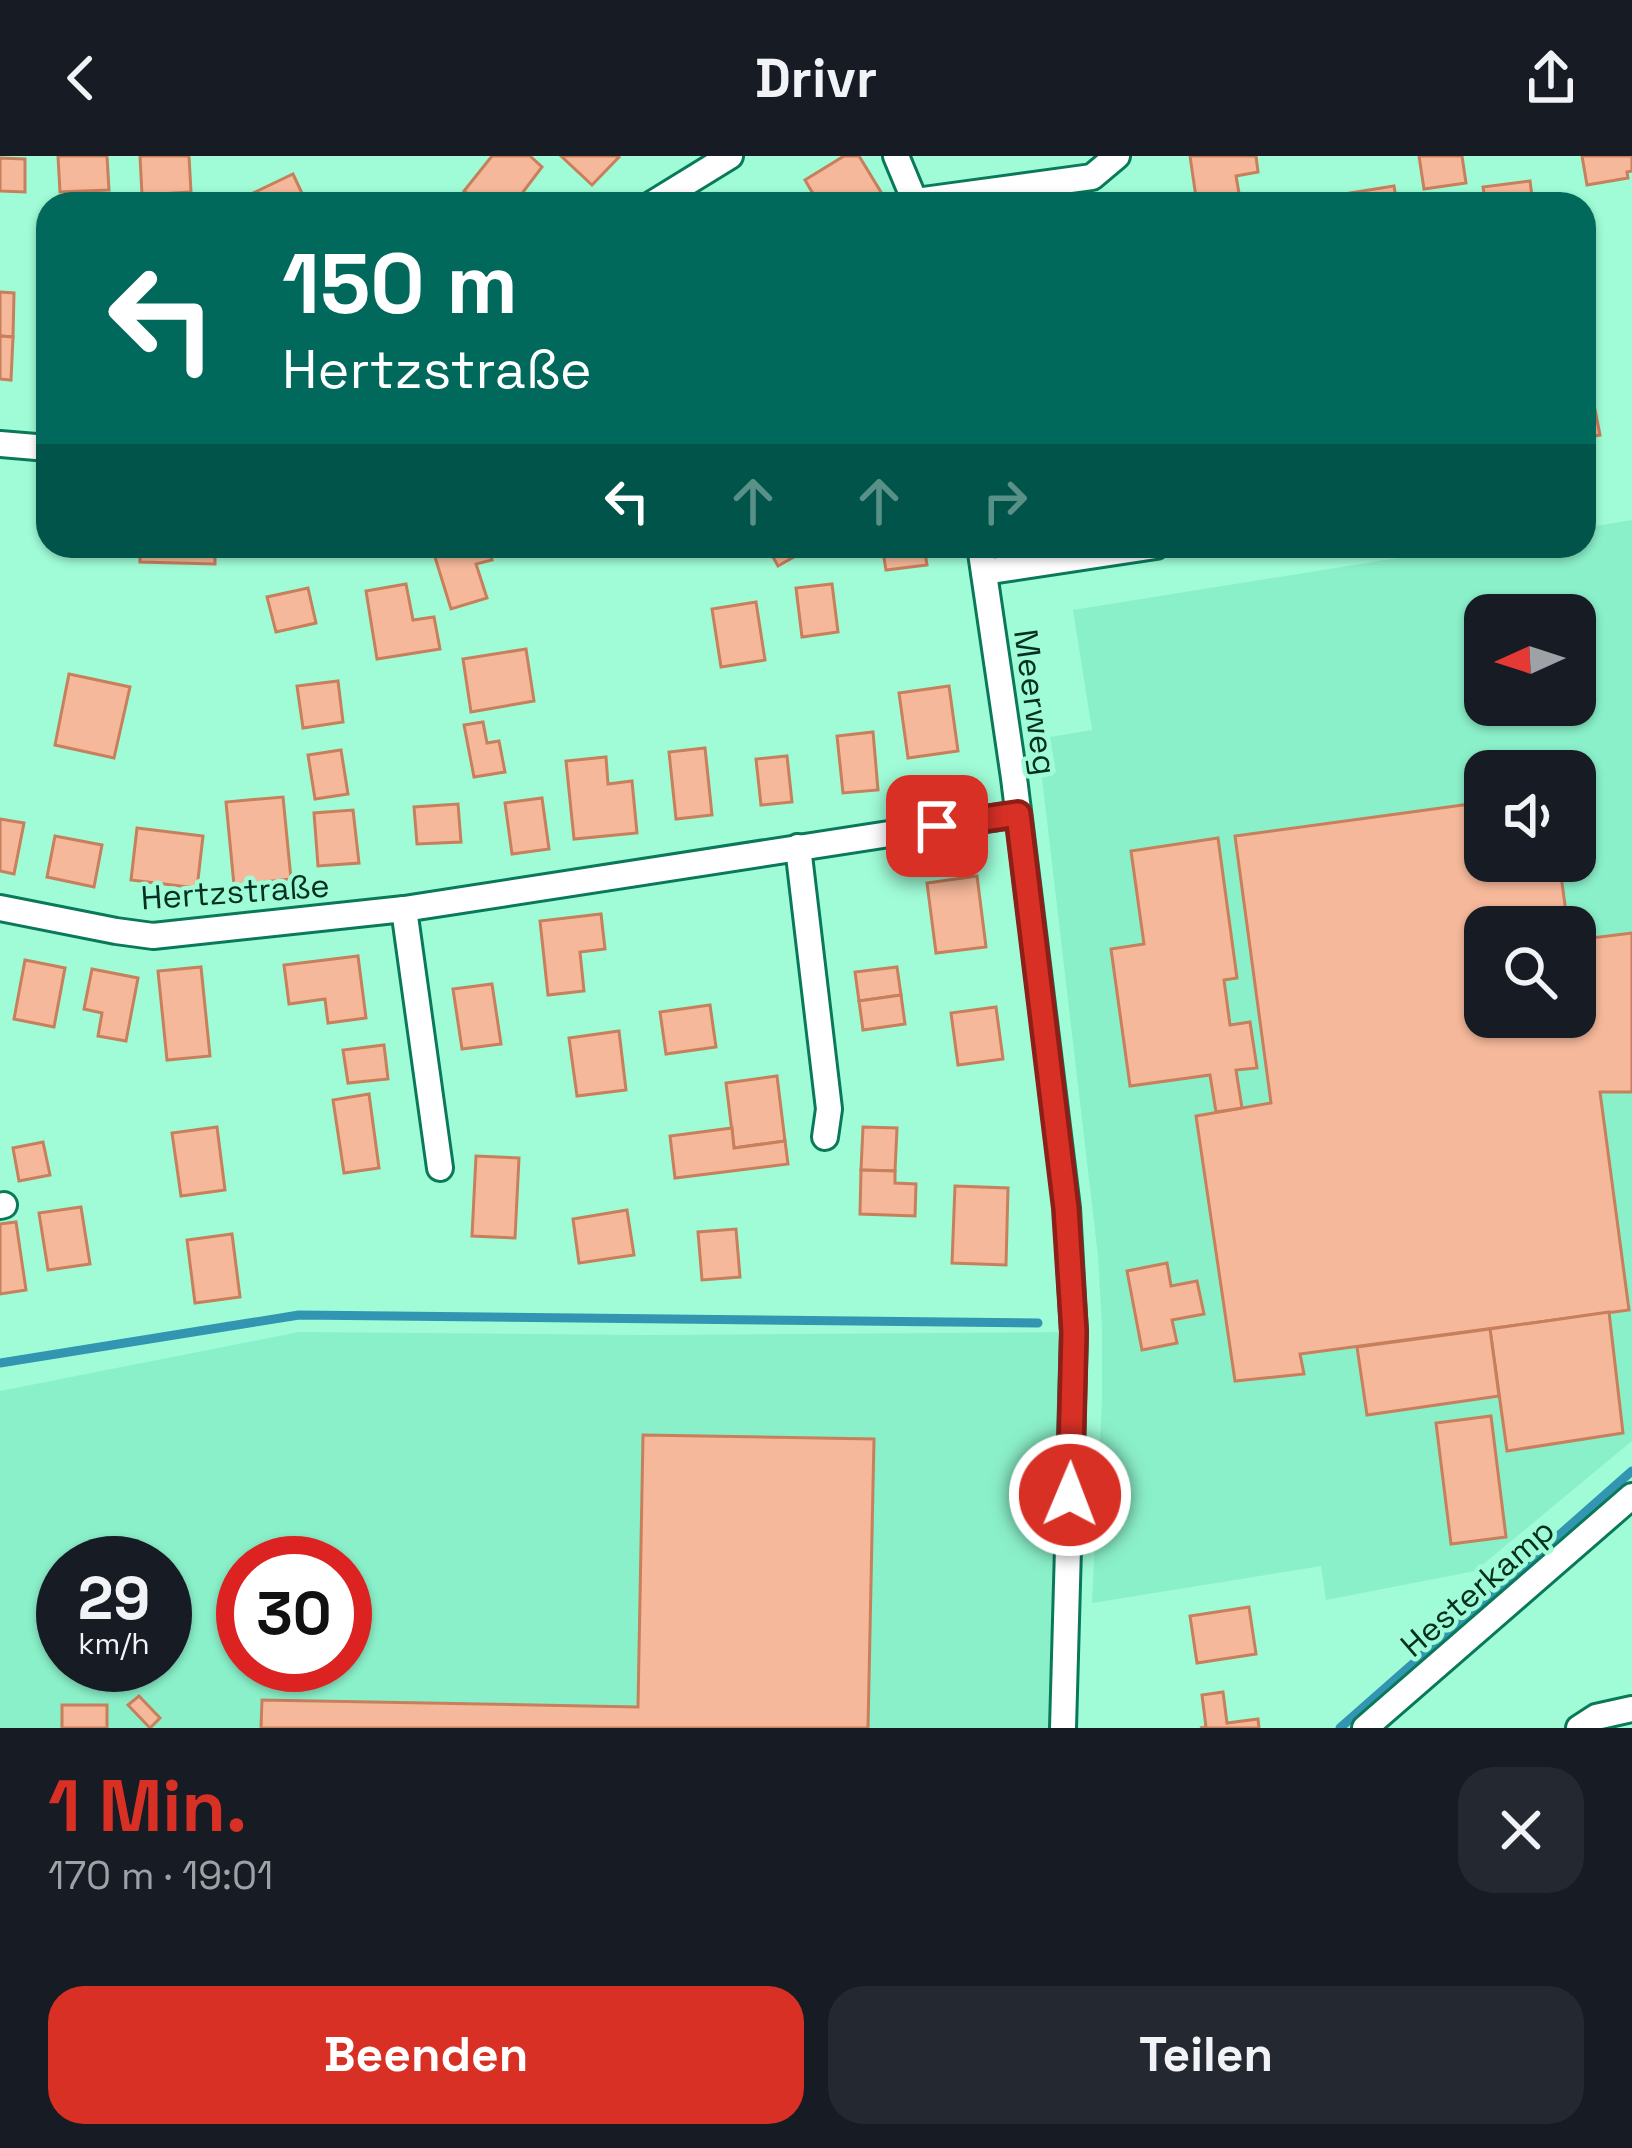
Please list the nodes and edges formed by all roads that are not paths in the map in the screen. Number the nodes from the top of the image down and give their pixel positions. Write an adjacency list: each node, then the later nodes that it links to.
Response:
1 (730, 156): 4 (street)
2 (896, 156): 5 (street)
3 (1118, 156): 6 (street)
4 (672, 192)
5 (912, 192)
6 (986, 192)
7 (0, 443): 8 (street)
8 (36, 447)
9 (982, 558): 11 (street, Meerweg)
10 (1077, 558): 11 (street)
11 (985, 572): 12 (street, Meerweg)
12 (1018, 814): 13 (street, Hertzstraße); 20 (street, Meerweg)
13 (798, 847): 15 (street, Hertzstraße); 16 (street)
14 (0, 908): 15 (street, Hertzstraße)
15 (404, 909): 17 (street)
16 (825, 1137)
17 (440, 1168)
18 (1632, 1496): 21 (street, Hesterkamp)
19 (1632, 1709): 22 (street)
20 (1063, 1728)
21 (1365, 1728)
22 (1579, 1728)

